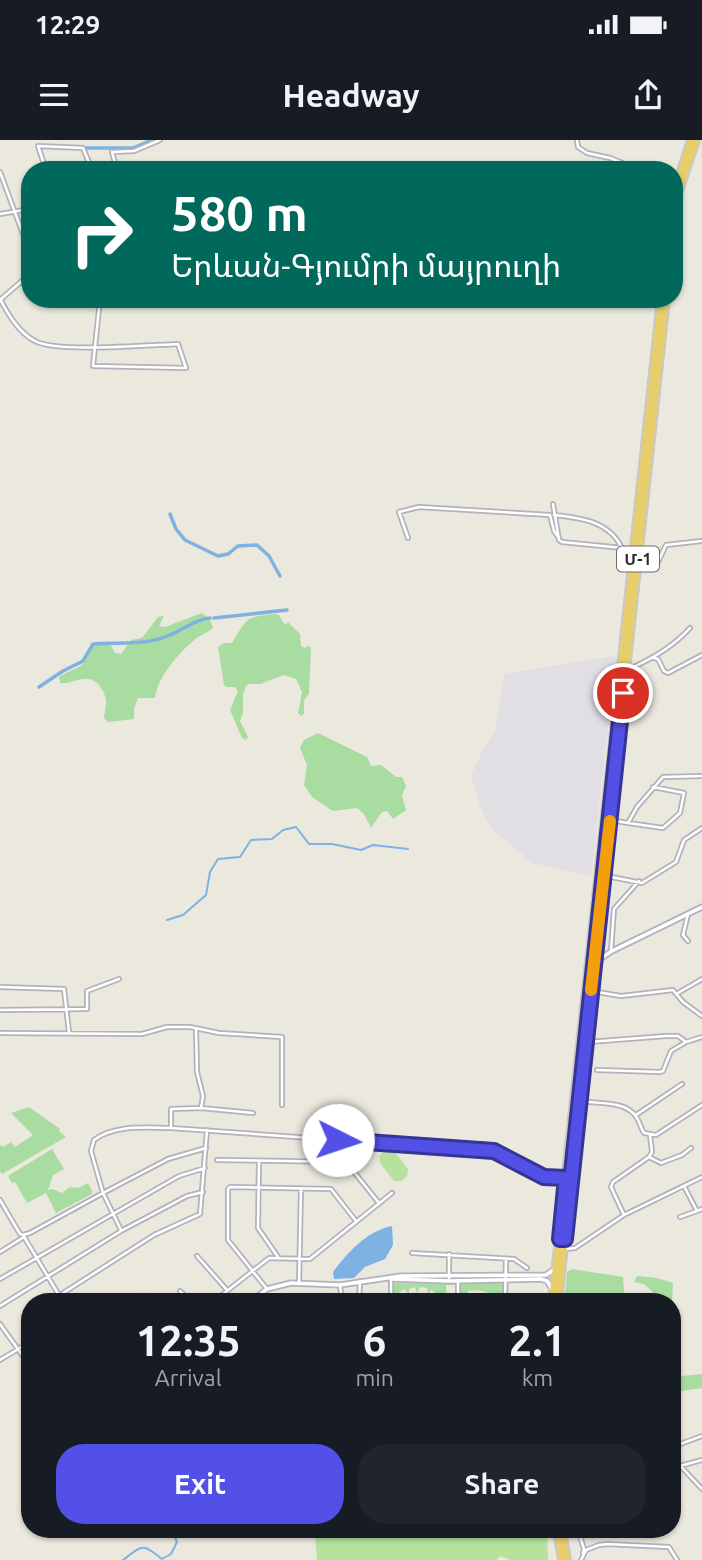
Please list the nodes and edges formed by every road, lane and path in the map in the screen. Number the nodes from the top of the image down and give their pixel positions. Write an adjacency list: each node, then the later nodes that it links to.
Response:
1 (160, 140): 7 (street)
2 (577, 140): 8 (street)
3 (691, 140): 9 (highway)
4 (696, 140): 11 (highway)
5 (43, 161): 6 (street)
6 (88, 161)
7 (114, 161)
8 (618, 161)
9 (683, 162)
10 (0, 172): 13 (street)
11 (683, 179)
12 (21, 211): 13 (street)
13 (15, 212): 14 (street); 15 (street)
14 (0, 214)
15 (21, 228)
16 (21, 282): 17 (street)
17 (0, 300): 20 (street)
18 (99, 308): 20 (street)
19 (662, 308): 22 (highway, Մ-1)
20 (94, 347): 20 (street)
21 (553, 504): 23 (street)
22 (641, 504): 28 (highway, Մ-1); 29 (highway, Մ-1)
23 (554, 515): 25 (street); 27 (street)
24 (408, 538): 25 (street)
25 (559, 538): 27 (street)
26 (702, 541): 29 (street)
27 (621, 548): 28 (street)
28 (634, 549): 36 (highway, Մ-1)
29 (637, 561): 33 (highway, Մ-1)
30 (690, 628): 32 (street)
31 (702, 655): 32 (street)
32 (654, 658): 33 (street)
33 (625, 675): 36 (highway, Մ-1)
34 (702, 776): 35 (street)
35 (653, 788): 37 (street); 37 (street)
36 (608, 819): 37 (street); 39 (highway, Մ-1); 71 (highway, Մ-1)
37 (628, 823)
38 (702, 828): 40 (street)
39 (604, 875): 40 (street); 44 (highway, Մ-1)
40 (639, 881): 45 (street)
41 (702, 907): 42 (street)
42 (688, 914): 43 (street); 45 (street)
43 (688, 941)
44 (596, 944): 45 (street); 46 (highway, Մ-1)
45 (611, 951): 46 (street)
46 (594, 963): 50 (highway, Մ-1)
47 (119, 979): 53 (street)
48 (702, 979): 51 (street)
49 (0, 987): 53 (street)
50 (591, 990): 51 (street); 59 (highway, Մ-1)
51 (677, 994): 54 (street)
52 (0, 1010): 53 (street)
53 (67, 1010): 57 (street)
54 (702, 1016)
55 (196, 1029): 57 (street); 64 (street); 66 (street)
56 (0, 1033): 57 (street)
57 (69, 1033)
58 (702, 1037): 60 (street)
59 (586, 1042): 60 (street); 63 (highway, Մ-1)
60 (687, 1042): 61 (street)
61 (597, 1070)
62 (682, 1084): 68 (street)
63 (579, 1100): 68 (street); 71 (highway, Մ-1)
64 (282, 1105)
65 (702, 1105): 72 (street)
66 (201, 1108): 67 (street); 69 (street)
67 (253, 1113)
68 (636, 1115): 72 (street)
69 (171, 1128): 70 (street); 86 (street)
70 (207, 1130): 73 (street); 80 (street)
71 (573, 1133): 80 (highway, Մ-1); 97 (highway, Մ-1)
72 (650, 1135): 75 (street)
73 (206, 1148): 78 (street); 86 (street)
74 (691, 1148): 75 (street)
75 (649, 1157): 92 (street)
76 (217, 1160): 77 (street)
77 (259, 1161): 82 (street); 88 (street)
78 (205, 1168): 84 (street); 91 (street)
79 (702, 1177): 81 (street)
80 (566, 1178): 97 (highway, Մ-1)
81 (684, 1186): 90 (street); 92 (street)
82 (258, 1188): 83 (street); 104 (street); 109 (street)
83 (301, 1189): 94 (street); 105 (street)
84 (203, 1192): 95 (street); 122 (street)
85 (392, 1192): 88 (street)
86 (103, 1193): 91 (street); 96 (street)
87 (0, 1200): 96 (street)
88 (379, 1203): 94 (street)
89 (702, 1209): 90 (street)
90 (697, 1211): 93 (street)
91 (112, 1213): 95 (street); 103 (street)
92 (624, 1215): 98 (street)
93 (680, 1217)
94 (356, 1221): 105 (street)
95 (121, 1231): 110 (street)
96 (23, 1236): 99 (street); 103 (street)
97 (562, 1239): 98 (highway, Մ-1); 108 (highway, Մ-1)
98 (564, 1249): 132 (highway, Մ-1)
99 (0, 1252)
100 (412, 1253): 101 (street)
101 (449, 1254): 106 (street); 114 (street)
102 (197, 1255): 120 (street)
103 (36, 1258): 110 (street); 113 (street)
104 (278, 1258): 105 (street); 109 (street)
105 (300, 1259): 117 (street)
106 (506, 1259): 107 (street); 111 (street)
107 (527, 1268)
108 (556, 1268): 111 (street); 131 (highway, Մ-1)
109 (251, 1271): 119 (street); 120 (street)
110 (48, 1276): 121 (street); 133 (street)
111 (506, 1277): 114 (street); 116 (street); 129 (street); 130 (street)
112 (390, 1278): 114 (street); 115 (street); 127 (street)
113 (0, 1279)
114 (449, 1279): 116 (street)
115 (360, 1281): 118 (street); 126 (street)
116 (458, 1281): 128 (street)
117 (299, 1284): 118 (street); 119 (street)
118 (340, 1285): 125 (street)
119 (267, 1289): 124 (street)
120 (228, 1290): 123 (street)
121 (59, 1293)
122 (63, 1293)
123 (224, 1293)
124 (262, 1293)
125 (341, 1293)
126 (359, 1293)
127 (392, 1293)
128 (458, 1293)
129 (505, 1293)
130 (553, 1293)
131 (555, 1293)
132 (556, 1293)
133 (0, 1306)
134 (0, 1324): 136 (street)
135 (21, 1348): 136 (street)
136 (17, 1350): 137 (street); 138 (street)
137 (21, 1355)
138 (0, 1360)
139 (702, 1436): 140 (street)
140 (681, 1444)
141 (702, 1460): 142 (street)
142 (681, 1466)
143 (681, 1467): 144 (street)
144 (702, 1489)
145 (561, 1538): 147 (highway)
146 (581, 1538): 148 (street)
147 (565, 1560)
148 (581, 1560): 149 (street)
149 (677, 1560)

